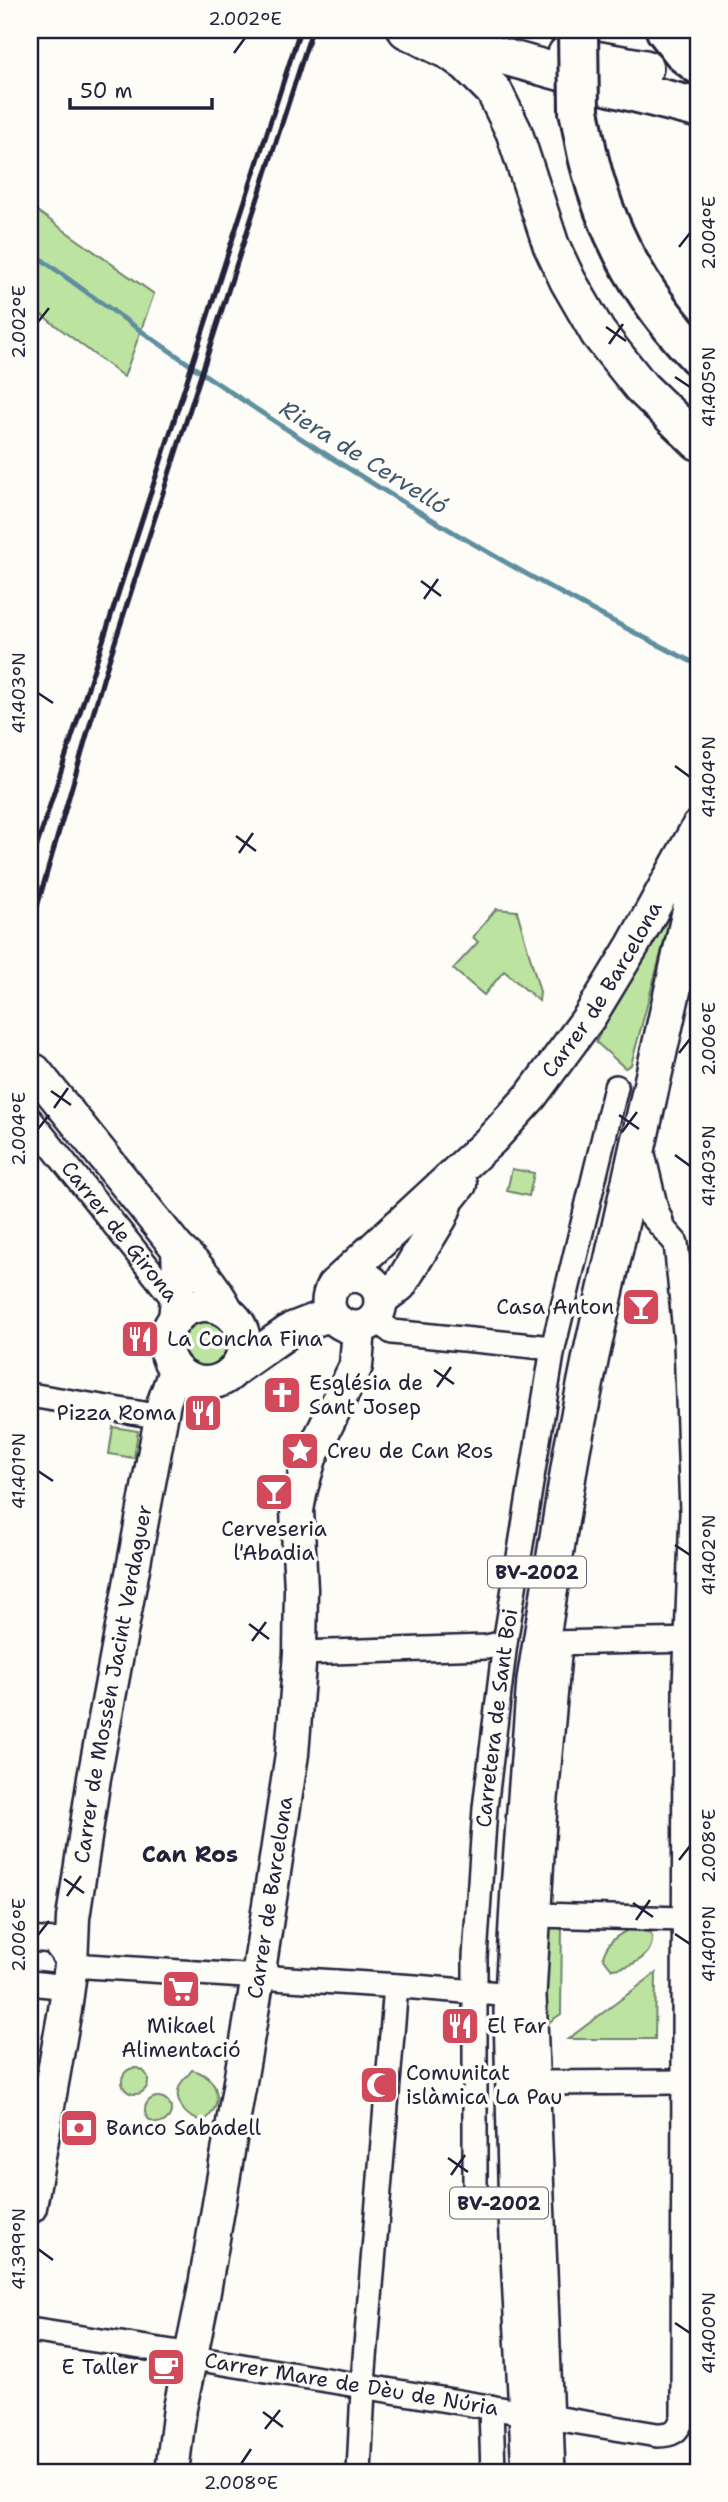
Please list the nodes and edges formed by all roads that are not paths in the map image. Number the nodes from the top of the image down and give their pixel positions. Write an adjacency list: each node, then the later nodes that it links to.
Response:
1 (407, 30): 8 (main road); 11 (main road)
2 (468, 30): 6 (main road)
3 (578, 30): 8 (highway, bridge)
4 (666, 30): 5 (highway)
5 (698, 64)
6 (645, 68): 7 (highway)
7 (698, 81)
8 (590, 97): 9 (highway); 10 (highway)
9 (698, 108)
10 (698, 356)
11 (698, 442)
12 (698, 827): 17 (street, Carrer de Barcelona)
13 (695, 869): 18 (main road, BV-2002)
14 (32, 1067): 21 (street, Carrer de Girona)
15 (616, 1087): 26 (street, Carretera de Sant Boi)
16 (30, 1119): 23 (street, Carrer de Girona)
17 (491, 1140): 22 (street, Carrer de Barcelona); 24 (street, Carrer de Barcelona)
18 (634, 1160): 19 (main road, BV-2002); 20 (street); 20 (street); 33 (main road, BV-2002)
19 (621, 1224): 20 (street); 33 (main road, BV-2002)
20 (665, 1230): 31 (street)
21 (178, 1249): 23 (street, Carrer de Girona); 25 (street, Carrer de Girona)
22 (336, 1292): 24 (street); 24 (street); 25 (street); 27 (street)
23 (176, 1311): 25 (street); 28 (street)
24 (372, 1315): 26 (street); 34 (street, Carrer de Barcelona)
25 (233, 1318): 27 (street)
26 (553, 1348): 33 (street, Carretera de Sant Boi)
27 (235, 1369): 28 (street)
28 (175, 1371): 30 (street, Carrer de Mossèn Jacint Verdaguer)
29 (30, 1395): 30 (street)
30 (162, 1417): 38 (street, Carrer de Mossèn Jacint Verdaguer)
31 (694, 1579): 32 (street)
32 (693, 1641): 33 (street); 36 (street)
33 (533, 1643): 34 (street); 35 (street, Carretera de Sant Boi); 42 (main road, BV-2002)
34 (300, 1653): 39 (street, Carrer de Barcelona)
35 (538, 1915): 36 (street); 44 (street, Carretera de Sant Boi)
36 (683, 1919): 43 (street)
37 (30, 1939): 38 (street)
38 (66, 1958): 39 (street); 40 (street); 47 (street, Carrer de Mossèn Jacint Verdaguer)
39 (258, 1977): 41 (street); 49 (street, Carrer de Barcelona)
40 (30, 1983)
41 (396, 1986): 42 (street); 50 (street)
42 (495, 1994): 46 (street); 51 (main road, BV-2002)
43 (682, 2082): 44 (street); 45 (street)
44 (538, 2083): 51 (street, Carretera de Sant Boi)
45 (690, 2119): 51 (street, Carrer Mare de Dèu de Núria)
46 (475, 2191)
47 (30, 2207)
48 (30, 2330): 49 (street, Carrer Mare de Dèu de Núria)
49 (191, 2356): 50 (street, Carrer Mare de Dèu de Núria); 52 (street, Carrer de Barcelona)
50 (362, 2386): 51 (street, Carrer Mare de Dèu de Núria); 53 (street)
51 (521, 2412): 54 (street, Carretera de Sant Boi); 55 (main road, BV-2002); 56 (main road, BV-2002); 57 (street, Carretera de Sant Boi)
52 (172, 2472)
53 (359, 2472)
54 (493, 2472)
55 (516, 2472)
56 (530, 2472)
57 (553, 2472)

